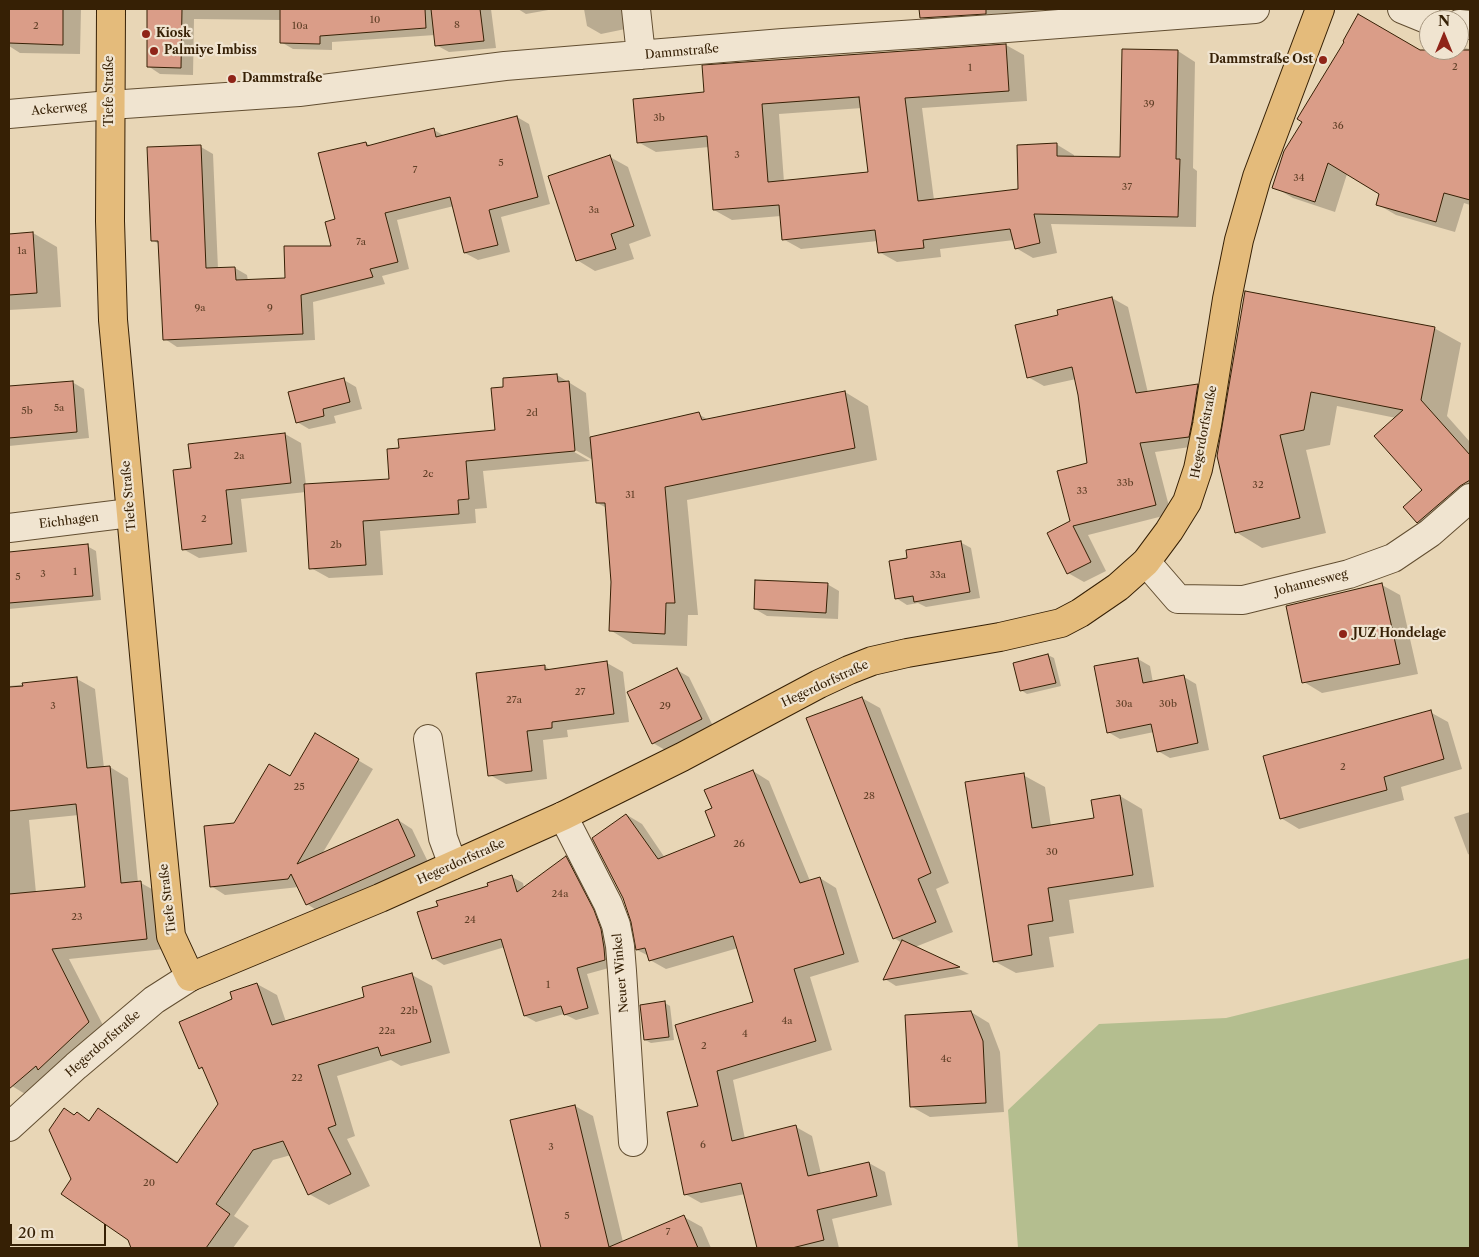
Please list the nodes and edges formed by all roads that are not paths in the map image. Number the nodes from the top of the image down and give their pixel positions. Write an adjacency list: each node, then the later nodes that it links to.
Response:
1 (111, 9): 8 (main road, Tiefe Straße)
2 (636, 9): 7 (street)
3 (1255, 9): 7 (street, Dammstraße)
4 (1320, 9): 13 (main road, Hegerdorfstraße)
5 (1402, 9): 6 (street)
6 (1419, 16)
7 (641, 55): 8 (street, Dammstraße)
8 (110, 105): 9 (street, Ackerweg); 11 (main road, Tiefe Straße)
9 (9, 114)
10 (1470, 498): 13 (street, Johannesweg)
11 (130, 513): 12 (street, Eichhagen); 17 (main road, Tiefe Straße)
12 (9, 528)
13 (1146, 562): 15 (main road, Hegerdorfstraße)
14 (428, 739): 16 (street)
15 (563, 816): 16 (main road, Hegerdorfstraße); 19 (street, Neuer Winkel)
16 (453, 865): 17 (main road, Hegerdorfstraße)
17 (190, 977): 18 (street, Hegerdorfstraße)
18 (9, 1127)
19 (633, 1142)

